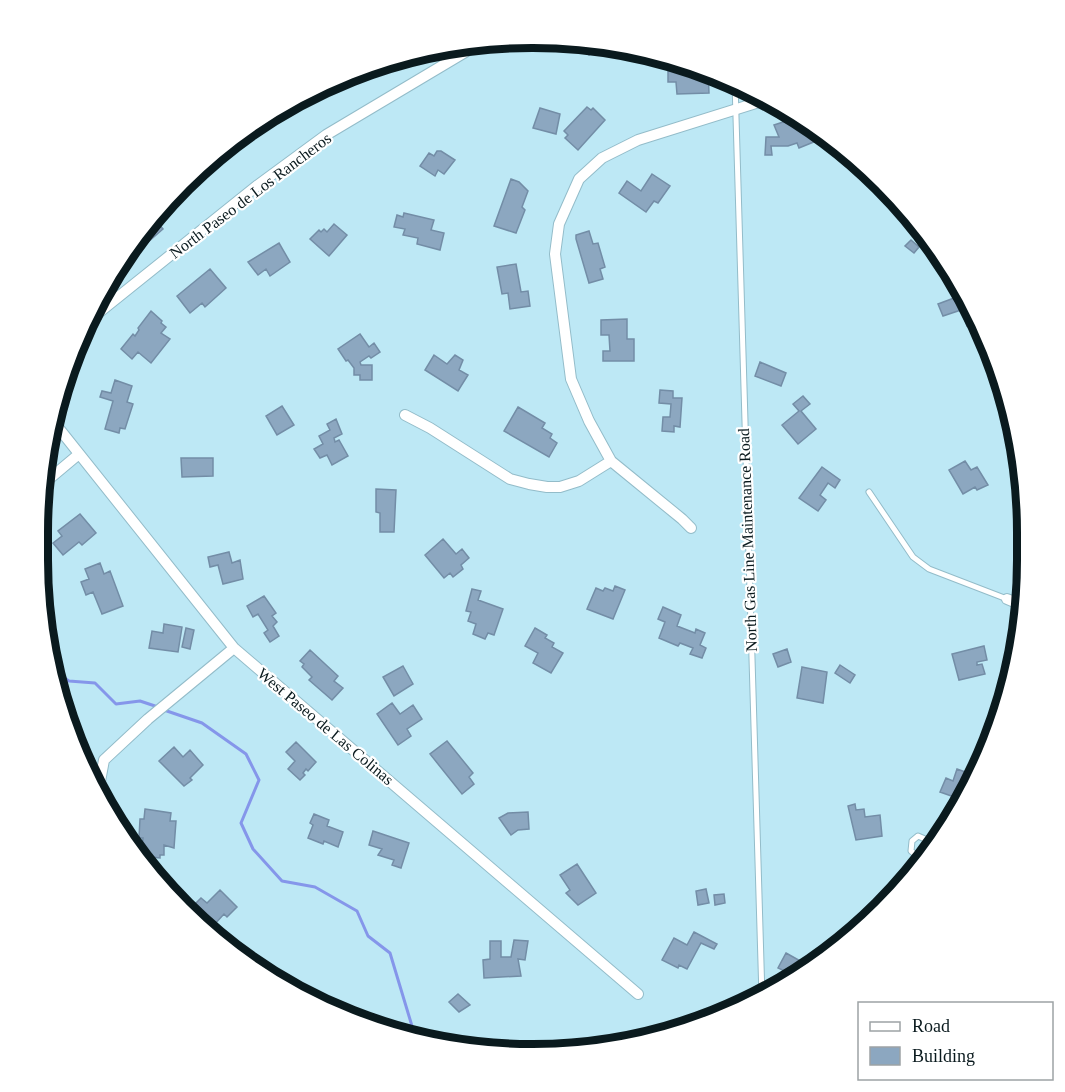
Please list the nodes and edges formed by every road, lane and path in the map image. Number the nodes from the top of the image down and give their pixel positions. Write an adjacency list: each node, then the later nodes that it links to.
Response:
1 (464, 53): 5 (street, North Paseo de Los Rancheros)
2 (735, 93): 4 (lane, North Gas Line Maintenance Road)
3 (757, 103): 4 (street)
4 (735, 111): 9 (street); 19 (lane, North Gas Line Maintenance Road)
5 (103, 310)
6 (405, 415): 9 (street)
7 (59, 429): 8 (street, West Paseo de Las Colinas)
8 (79, 454): 10 (street); 15 (street, West Paseo de Las Colinas)
9 (611, 461): 12 (street)
10 (51, 477)
11 (869, 492): 13 (lane)
12 (691, 528)
13 (1007, 599): 14 (street)
14 (1015, 602)
15 (234, 648): 16 (street); 20 (street, West Paseo de Las Colinas)
16 (100, 779)
17 (927, 841): 18 (lane)
18 (916, 855)
19 (762, 986)
20 (638, 994)

